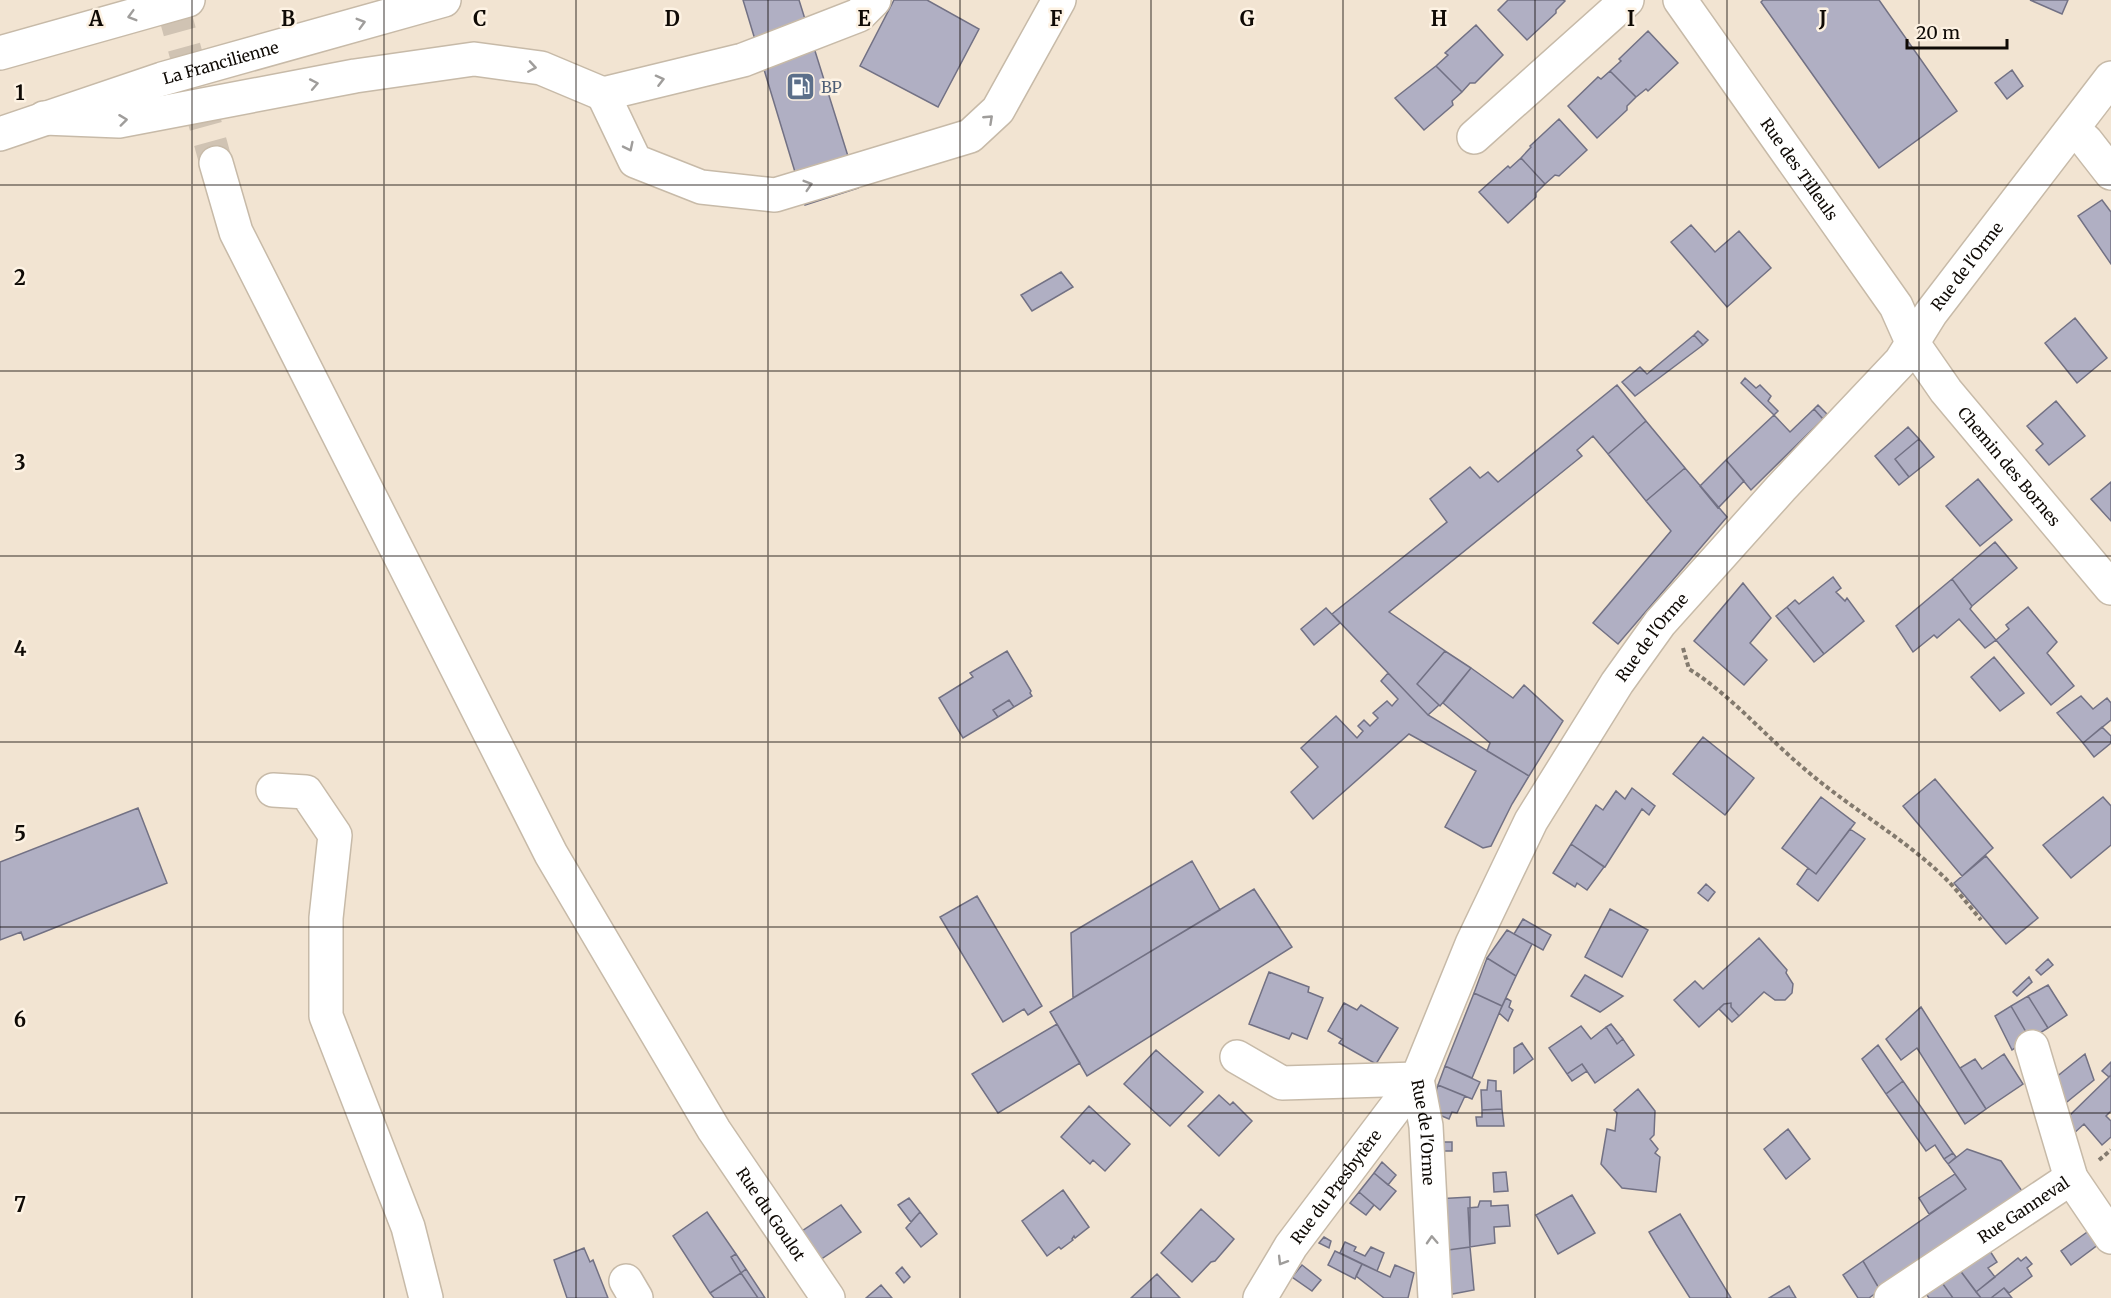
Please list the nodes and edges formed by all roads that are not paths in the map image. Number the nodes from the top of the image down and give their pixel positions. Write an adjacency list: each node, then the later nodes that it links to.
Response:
1 (188, 0): 7 (main road, one-way to 7)
2 (444, 0): 10 (main road, La Francilienne, one-way to 2)
3 (874, 0): 9 (main road, one-way to 3)
4 (1059, 0): 9 (main road, one-way to 4)
5 (1627, 0): 13 (main road)
6 (1680, 0): 16 (main road, Rue des Tilleuls)
7 (0, 53)
8 (2111, 78): 11 (main road, Rue de l'Orme)
9 (603, 94): 10 (main road, one-way to 9)
10 (44, 118): 12 (main road, La Francilienne)
11 (2073, 129): 15 (main road); 16 (main road, Rue de l'Orme)
12 (0, 134)
13 (1473, 137)
14 (216, 163): 25 (main road, Rue du Goulot)
15 (2111, 173)
16 (1912, 342): 17 (main road, Chemin des Bornes); 21 (main road, Rue de l'Orme)
17 (2111, 588)
18 (273, 789): 24 (main road)
19 (2032, 1047): 22 (main road, Rue Ganneval)
20 (1237, 1057): 21 (main road)
21 (1417, 1079): 26 (main road, Rue du Presbytère, one-way to 26); 27 (main road, Rue de l'Orme, one-way to 21)
22 (2071, 1178): 23 (main road); 28 (main road, Rue Ganneval)
23 (2111, 1237)
24 (426, 1298)
25 (828, 1298)
26 (1260, 1298)
27 (1435, 1298)
28 (1891, 1298)

